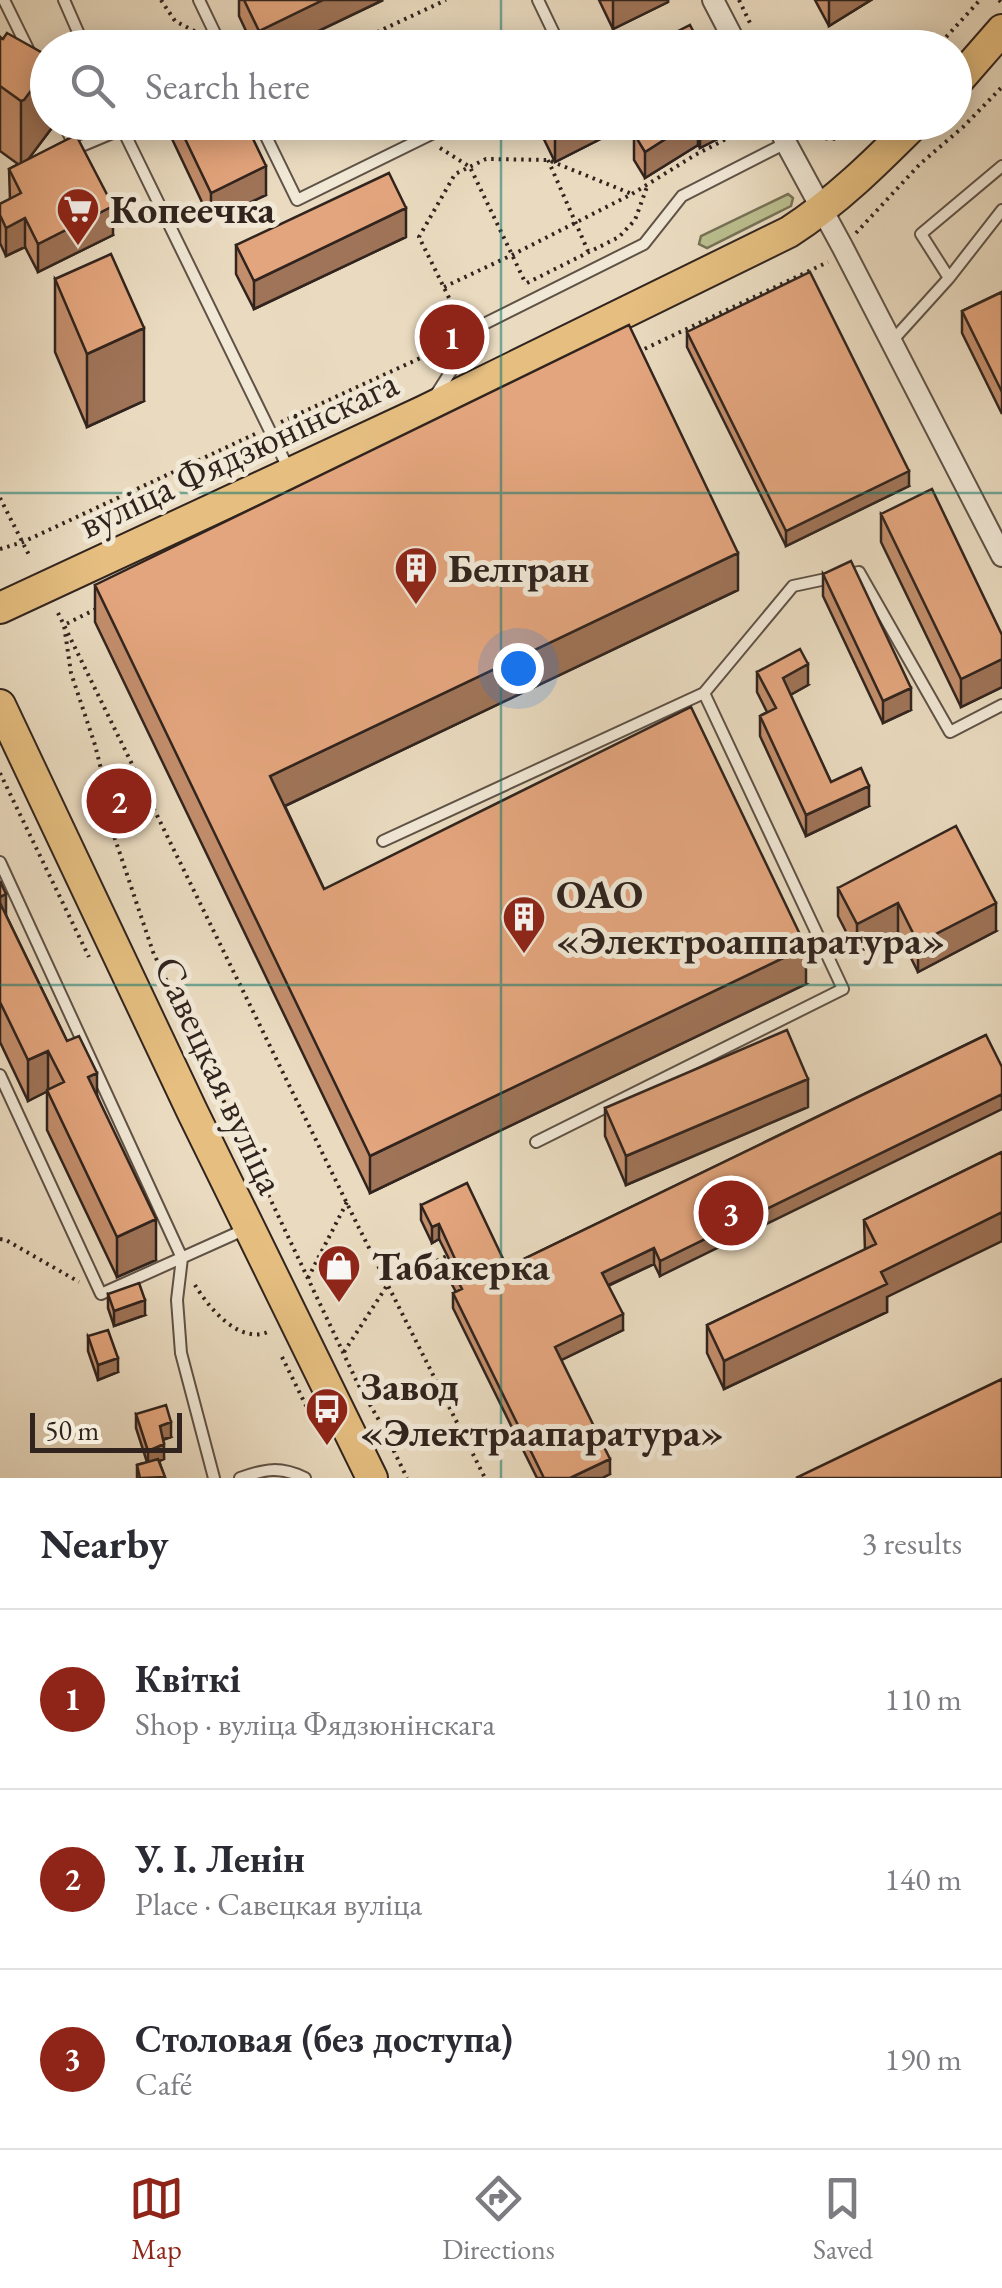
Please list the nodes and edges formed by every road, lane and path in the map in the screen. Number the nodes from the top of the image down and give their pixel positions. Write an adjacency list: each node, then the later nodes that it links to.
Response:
1 (4, 0): 19 (lane)
2 (64, 0): 10 (lane)
3 (161, 0): 11 (path)
4 (199, 0): 12 (lane)
5 (446, 0): 13 (path)
6 (538, 0): 14 (lane)
7 (713, 0): 15 (street)
8 (740, 0): 16 (path)
9 (980, 0): 17 (path)
10 (77, 30)
11 (191, 30)
12 (214, 30)
13 (382, 30)
14 (552, 30)
15 (729, 30)
16 (753, 30)
17 (952, 30)
18 (1002, 30): 20 (main road)
19 (30, 53)
20 (972, 67)
21 (1002, 87): 22 (path)
22 (972, 118)
23 (72, 140): 34 (lane)
24 (92, 140): 34 (lane)
25 (127, 140): 57 (lane)
26 (268, 140): 27 (lane)
27 (420, 140)
28 (427, 140): 38 (path)
29 (725, 140): 39 (path)
30 (784, 140): 33 (street)
31 (897, 140): 42 (main road, вуліца Фядзюнінскага)
32 (948, 140): 44 (path)
33 (786, 144): 42 (street); 56 (lane)
34 (76, 148): 35 (lane)
35 (60, 156)
36 (548, 160): 38 (path); 40 (path); 43 (path)
37 (1002, 166): 48 (lane)
38 (470, 167): 46 (path); 49 (path)
39 (648, 184): 40 (path); 45 (path)
40 (632, 194): 43 (path)
41 (1002, 210): 48 (lane)
42 (821, 211): 53 (street); 56 (main road, вуліца Фядзюнінскага)
43 (576, 223): 45 (path); 46 (path)
44 (856, 233)
45 (588, 251): 46 (path)
46 (512, 256): 49 (path)
47 (832, 260): 54 (path)
48 (949, 278): 53 (lane)
49 (444, 287): 52 (path)
50 (483, 306): 51 (path)
51 (469, 314): 52 (path); 55 (path)
52 (460, 318): 55 (path)
53 (892, 341): 63 (street)
54 (636, 353)
55 (427, 355): 57 (path)
56 (424, 411): 58 (main road, вуліца Фядзюнінскага)
57 (267, 428): 58 (lane); 60 (path)
58 (290, 473): 64 (main road, вуліца Фядзюнінскага)
59 (0, 498): 60 (path)
60 (22, 542): 61 (path); 62 (path)
61 (0, 549)
62 (29, 555)
63 (1002, 556)
64 (0, 608)
65 (100, 608): 67 (path)
66 (58, 613): 67 (path)
67 (64, 624): 75 (path); 80 (path)
68 (704, 692): 70 (lane); 71 (lane); 74 (lane)
69 (0, 704): 76 (main road, Савецкая вуліца)
70 (1002, 705)
71 (383, 841)
72 (0, 862): 79 (lane)
73 (0, 1075): 82 (lane)
74 (536, 1142)
75 (347, 1202): 80 (path); 81 (path)
76 (248, 1228): 79 (lane); 92 (main road, Савецкая вуліца)
77 (0, 1238): 82 (path)
78 (447, 1256): 81 (path)
79 (182, 1258): 82 (lane); 83 (path); 89 (lane)
80 (308, 1278): 84 (path)
81 (388, 1284): 84 (path); 94 (path)
82 (101, 1294)
83 (270, 1332)
84 (344, 1352): 86 (path)
85 (307, 1410): 88 (path)
86 (380, 1422)
87 (387, 1437): 93 (path)
88 (326, 1447)
89 (214, 1478)
90 (240, 1478): 91 (lane)
91 (305, 1478)
92 (371, 1478)
93 (406, 1478)
94 (486, 1478)

